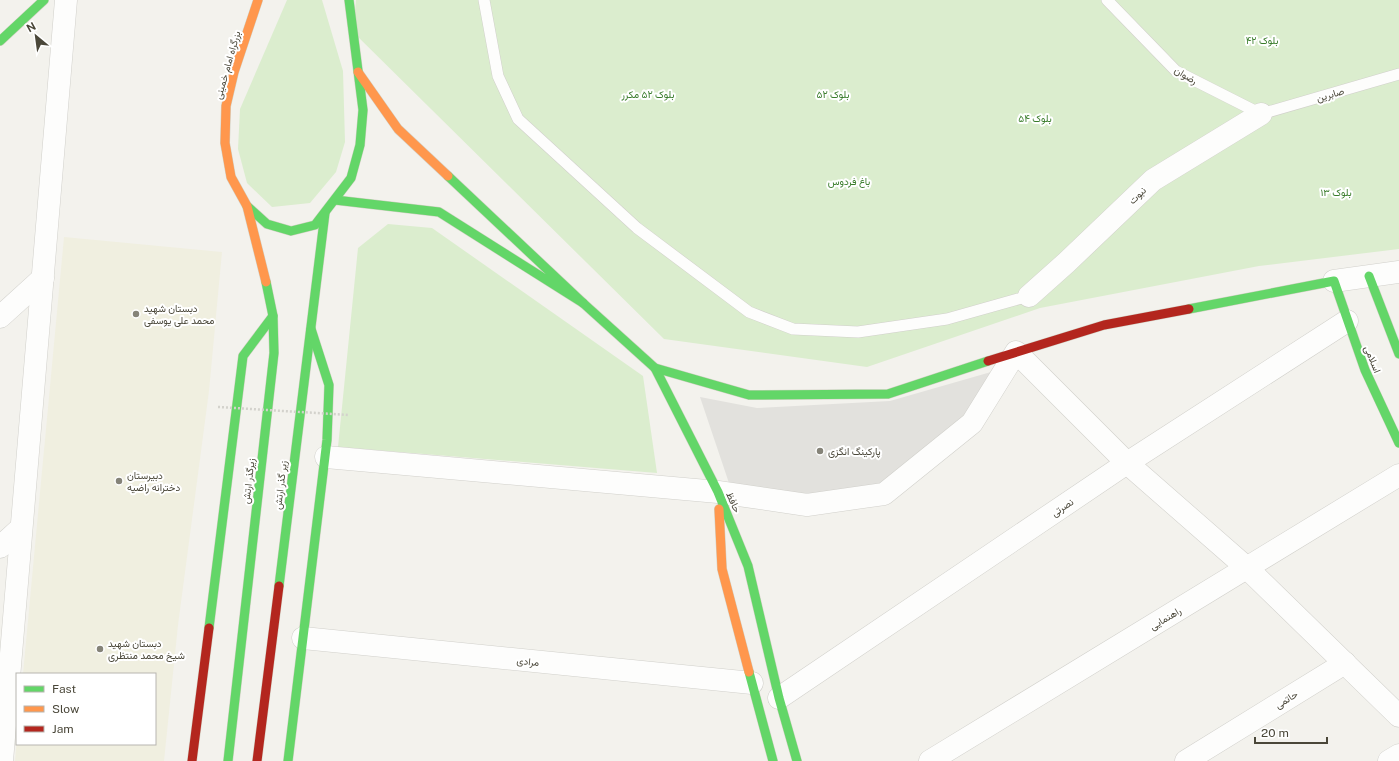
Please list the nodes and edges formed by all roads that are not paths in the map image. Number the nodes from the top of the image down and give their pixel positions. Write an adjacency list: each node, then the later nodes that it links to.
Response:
1 (44, 0): 7 (main road)
2 (66, 0): 16 (street)
3 (258, 0): 12 (main road, بزرگراه امام خمینی)
4 (350, 0): 8 (main road)
5 (484, 0): 18 (lane)
6 (1106, 0): 10 (lane, رضوان)
7 (0, 42)
8 (358, 72): 11 (main road); 19 (main road)
9 (1399, 74): 10 (lane, صابرین)
10 (1262, 114): 18 (street, نبوت)
11 (335, 200): 13 (main road); 19 (main road)
12 (247, 206): 13 (main road); 20 (main road, زیرگذر ارتش)
13 (325, 212): 23 (main road, زیر گذر ارتش)
14 (1399, 272): 15 (street)
15 (1369, 276): 17 (street); 25 (main road)
16 (43, 278): 21 (street); 32 (street)
17 (1334, 281): 22 (main road, اسلامی); 24 (main road)
18 (1029, 296)
19 (583, 303): 26 (main road)
20 (273, 316): 42 (main road); 43 (main road, زیرگذر ارتش)
21 (0, 317)
22 (1347, 321): 27 (main road, اسلامی); 29 (street, نصرتی)
23 (311, 329): 28 (main road); 44 (main road, زیر گذر ارتش)
24 (1016, 352): 26 (main road); 29 (street); 31 (street)
25 (1399, 354)
26 (654, 368): 31 (main road)
27 (1399, 443)
28 (326, 457): 31 (street); 35 (main road)
29 (1127, 463): 34 (street); 38 (street, نصرتی)
30 (1399, 475): 34 (street, راهنمایی)
31 (718, 492): 37 (main road, حافظ); 38 (main road, حافظ)
32 (21, 528): 33 (street); 41 (street)
33 (0, 547)
34 (1247, 568): 36 (street); 48 (street, راهنمایی)
35 (303, 638): 37 (street, مرادی); 45 (main road)
36 (1345, 663): 39 (street); 49 (street, حاتمی)
37 (752, 683): 46 (main road, حافظ)
38 (779, 698): 47 (main road, حافظ)
39 (1399, 716)
40 (1399, 755): 50 (street)
41 (2, 761)
42 (192, 761)
43 (228, 761)
44 (257, 761)
45 (288, 761)
46 (773, 761)
47 (797, 761)
48 (930, 761)
49 (1186, 761)
50 (1389, 761)

